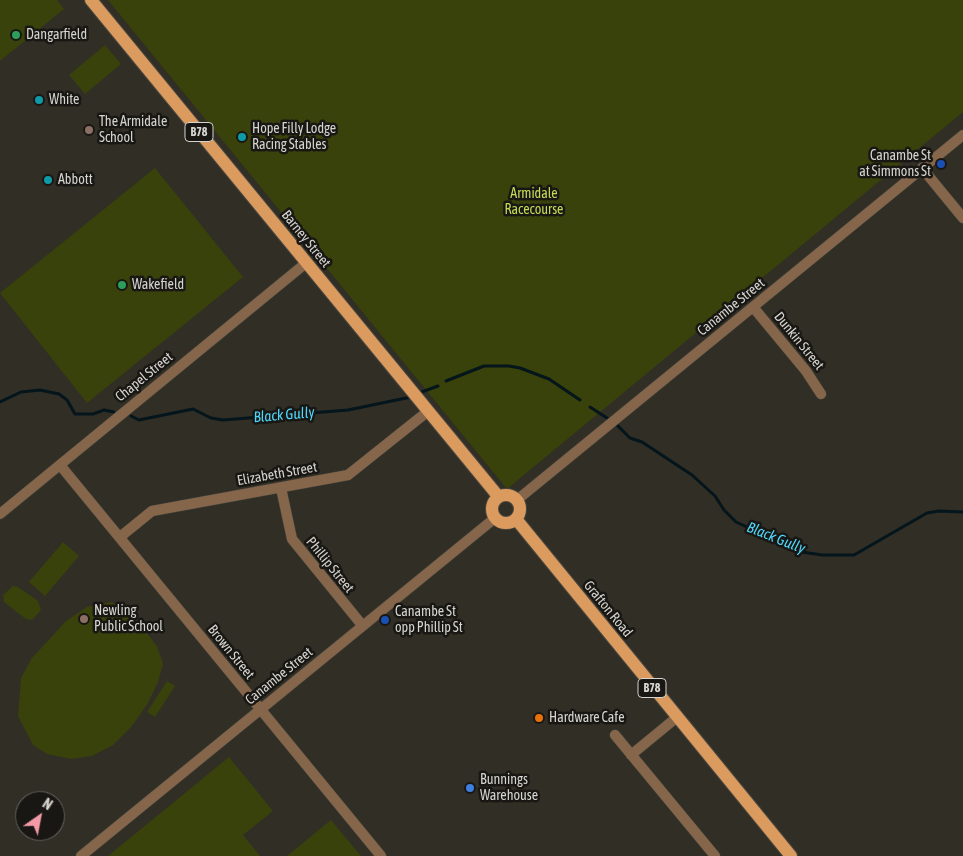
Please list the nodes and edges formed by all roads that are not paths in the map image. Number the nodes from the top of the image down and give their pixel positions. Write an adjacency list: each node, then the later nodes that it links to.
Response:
1 (91, 0): 5 (main road, Barney Street / B78)
2 (963, 135): 3 (street, Canambe Street)
3 (922, 168): 4 (street); 6 (street, Canambe Street)
4 (963, 218)
5 (306, 263): 8 (main road, Barney Street / B78); 9 (street, Chapel Street)
6 (753, 307): 7 (street, Dunkin Street); 12 (street, Canambe Street)
7 (821, 394)
8 (427, 412): 10 (street, Elizabeth Street); 11 (main road, Barney Street / B78)
9 (60, 465): 13 (street, Chapel Street); 16 (street, Brown Street)
10 (281, 488): 16 (street, Elizabeth Street); 17 (street, Phillip Street)
11 (498, 496): 12 (main road); 14 (main road)
12 (517, 500): 15 (main road)
13 (0, 514)
14 (495, 518): 15 (main road); 17 (street, Canambe Street)
15 (516, 519): 19 (main road, Grafton Road / B78)
16 (120, 537): 18 (street, Brown Street)
17 (362, 626): 18 (street, Canambe Street)
18 (260, 709): 22 (street, Canambe Street); 23 (street, Brown Street)
19 (676, 718): 21 (street); 25 (main road, Grafton Road / B78)
20 (615, 735): 21 (street)
21 (631, 755): 24 (street)
22 (81, 856)
23 (381, 856)
24 (715, 856)
25 (791, 856)

